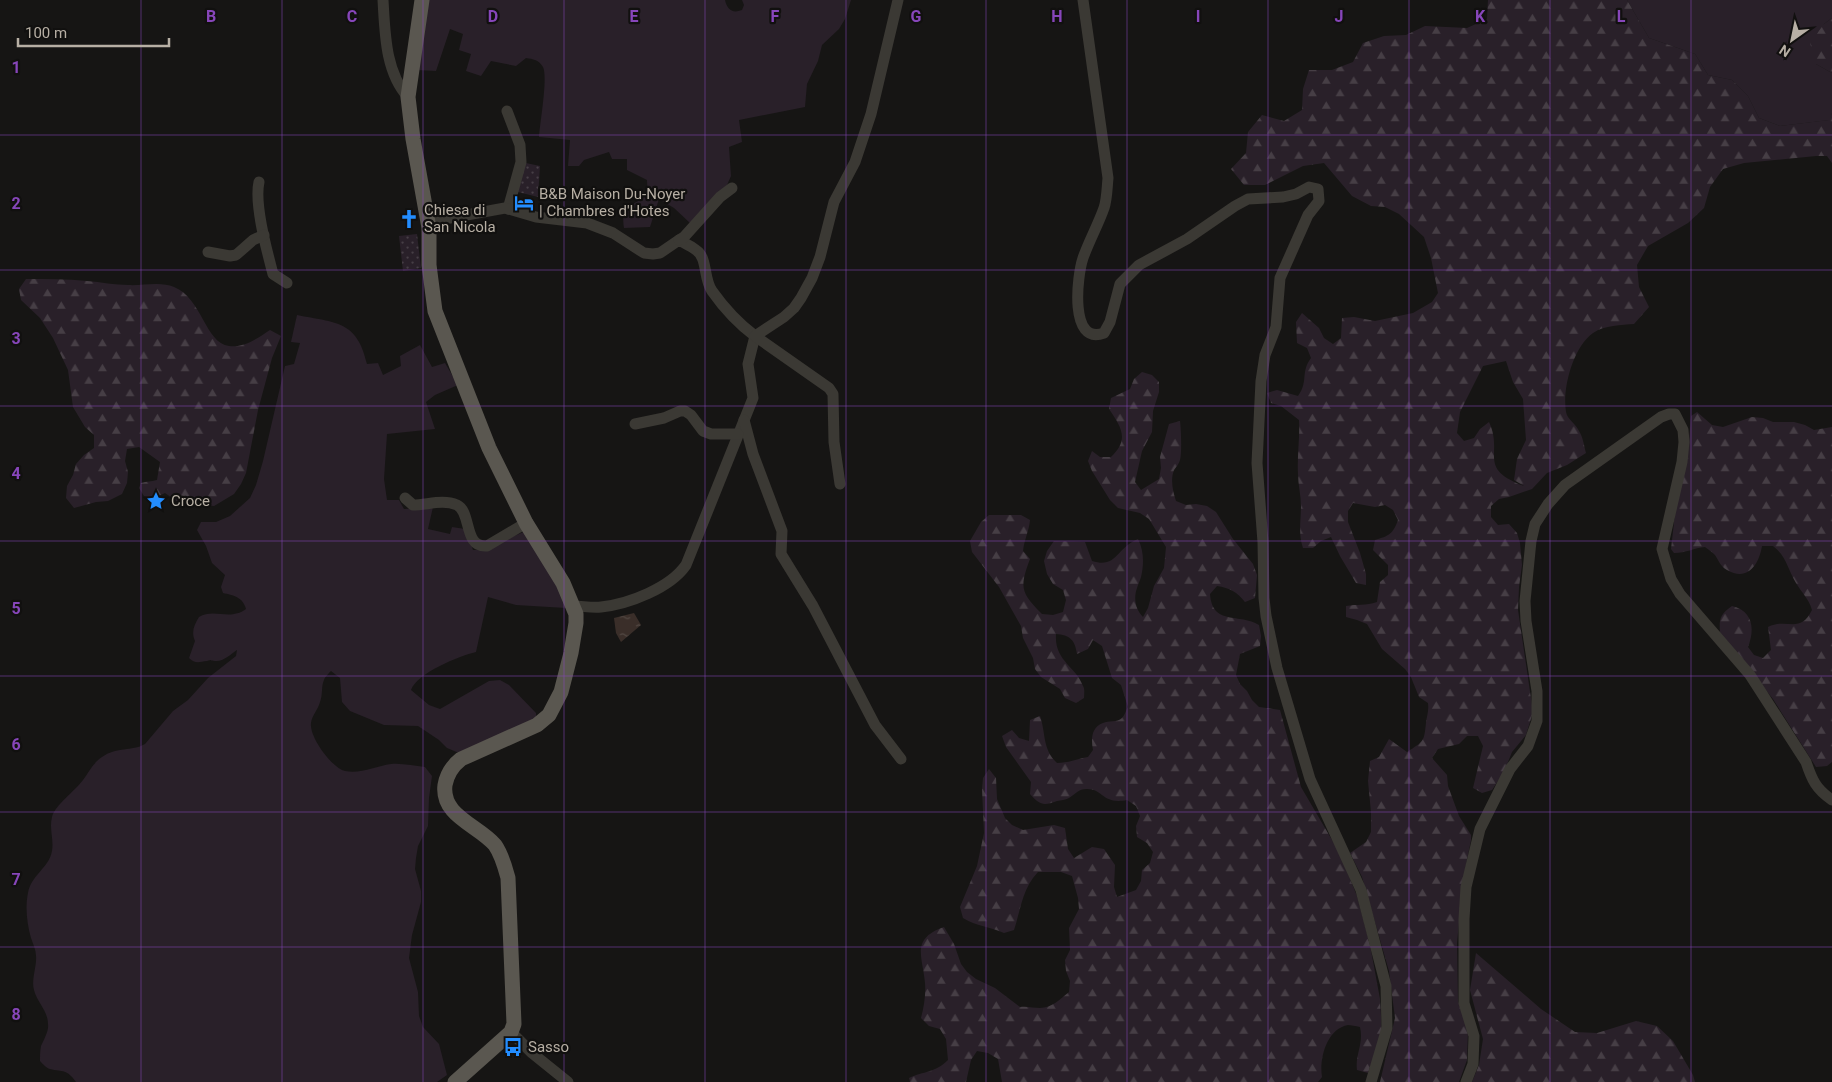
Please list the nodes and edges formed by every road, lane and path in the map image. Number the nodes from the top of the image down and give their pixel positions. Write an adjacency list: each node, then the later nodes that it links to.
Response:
1 (383, 0): 5 (street)
2 (422, 0): 5 (main road)
3 (898, 0): 15 (street)
4 (1082, 0): 28 (street)
5 (408, 97): 10 (main road)
6 (507, 111): 9 (street)
7 (260, 182): 11 (street)
8 (732, 188): 12 (street)
9 (508, 209): 10 (street); 12 (street)
10 (428, 222): 21 (main road)
11 (264, 235): 13 (street); 14 (street)
12 (679, 240): 15 (street)
13 (208, 252)
14 (287, 283)
15 (755, 336): 16 (street); 19 (street)
16 (744, 420): 18 (street); 23 (street)
17 (635, 424): 18 (street)
18 (738, 434): 22 (street)
19 (840, 484)
20 (405, 498): 21 (street)
21 (526, 523): 22 (main road)
22 (573, 606): 25 (main road)
23 (901, 759)
24 (1832, 800): 29 (street)
25 (511, 1032): 26 (main road); 27 (street)
26 (455, 1082)
27 (568, 1082)
28 (1371, 1082)
29 (1466, 1082)

